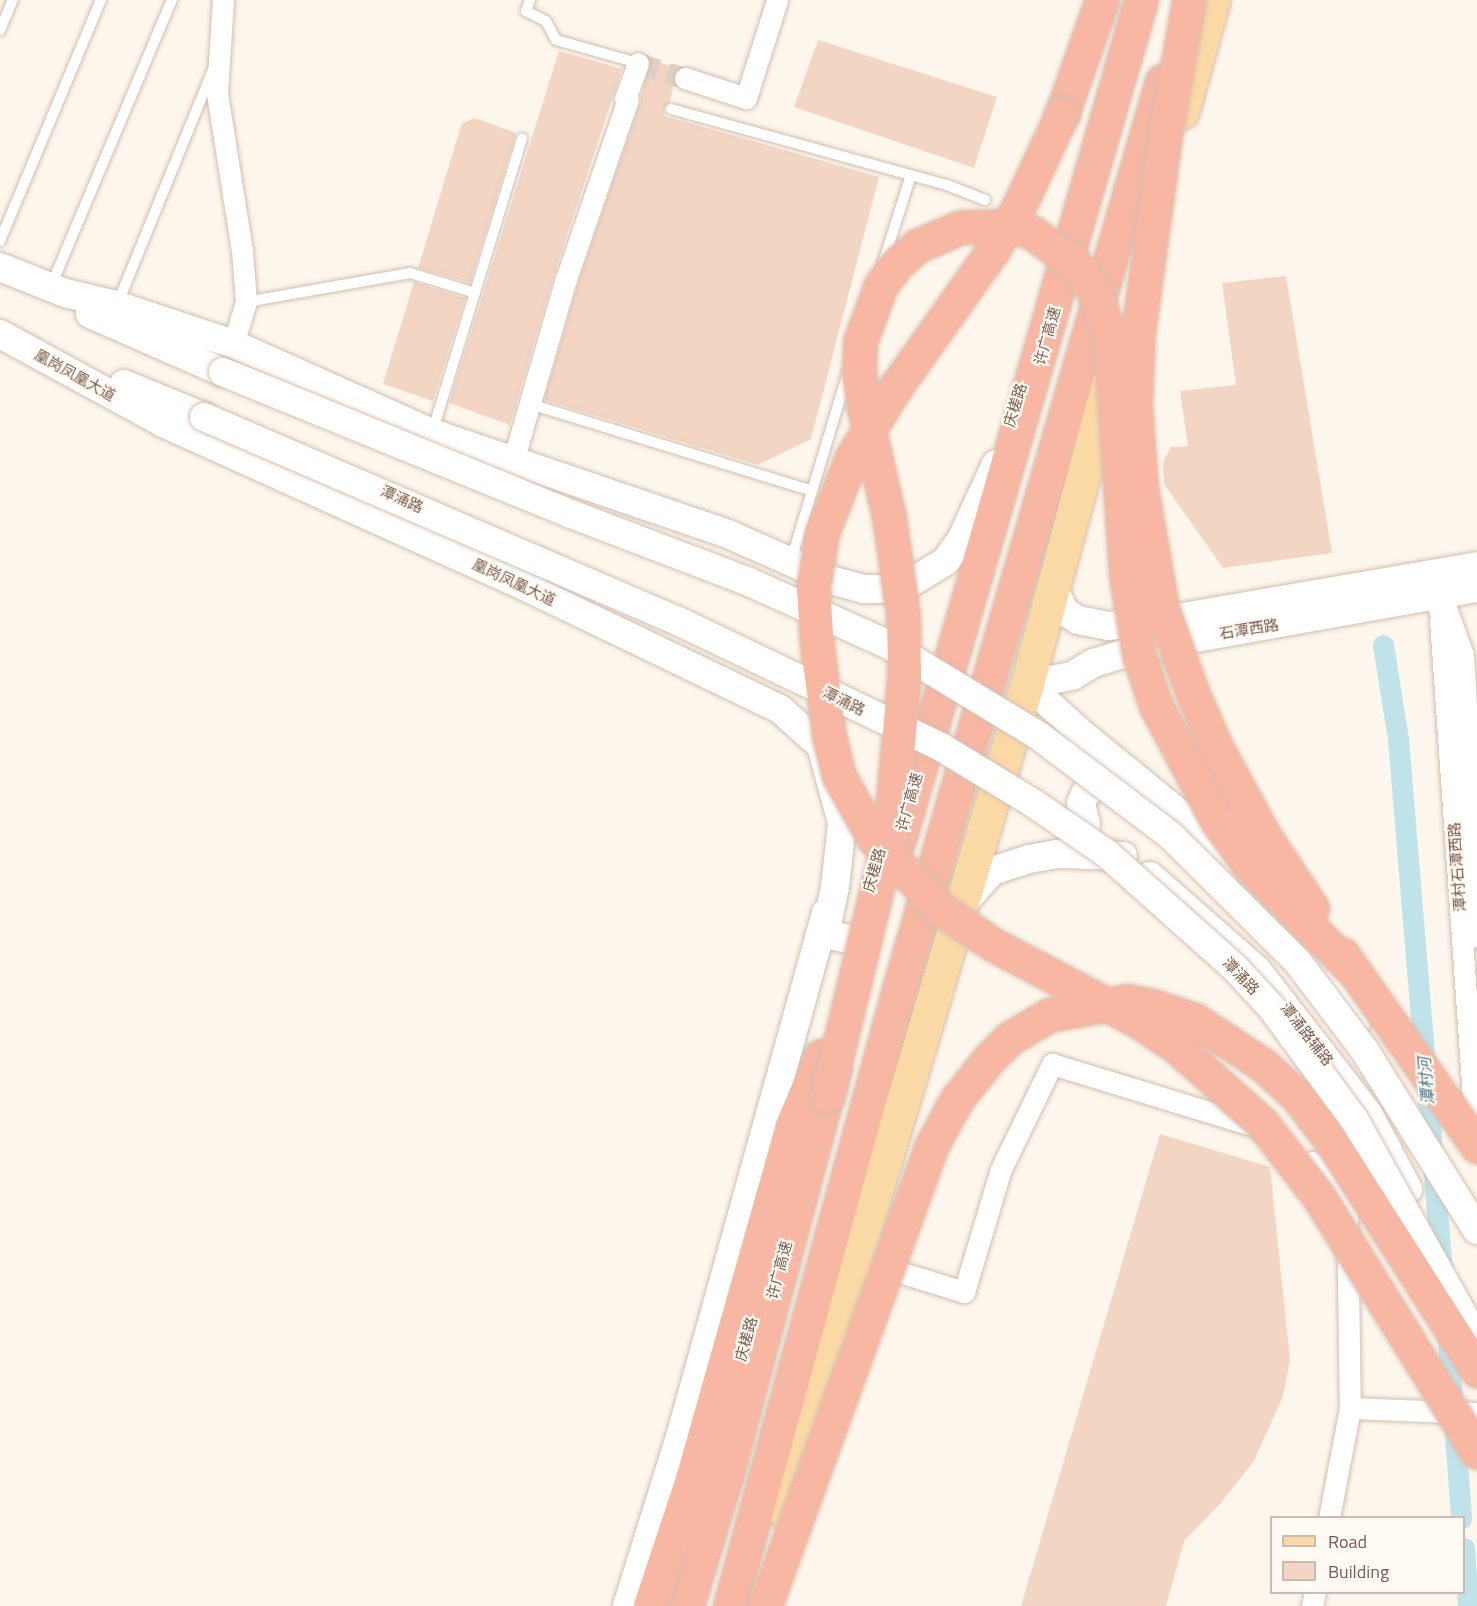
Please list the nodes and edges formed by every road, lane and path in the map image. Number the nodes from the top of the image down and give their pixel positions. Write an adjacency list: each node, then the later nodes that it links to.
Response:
1 (13, 0): 13 (lane)
2 (101, 0): 21 (lane)
3 (172, 0): 24 (lane)
4 (223, 0): 14 (street)
5 (530, 0): 15 (lane)
6 (777, 0): 16 (street)
7 (1102, 0): 63 (highway, bridge)
8 (1133, 0): 32 (main road, 庆槎路)
9 (1142, 0): 52 (highway, 许广高速, bridge)
10 (1184, 0): 69 (highway, bridge)
11 (1189, 0): 50 (highway, bridge)
12 (1213, 0): 38 (main road)
13 (0, 30)
14 (220, 51): 26 (street); 27 (lane)
15 (638, 63): 30 (street)
16 (685, 78)
17 (671, 109): 19 (lane)
18 (522, 138): 25 (lane)
19 (910, 178): 20 (lane); 34 (lane)
20 (985, 200)
21 (0, 241)
22 (0, 267): 24 (street)
23 (0, 275): 55 (street, bridge)
24 (51, 286): 27 (street)
25 (472, 292): 26 (lane); 31 (lane)
26 (246, 302): 29 (street)
27 (116, 305): 29 (street)
28 (0, 333): 46 (street, 凰岗凤凰大道); 59 (street, 潭涌路, bridge)
29 (233, 344): 31 (street)
30 (530, 404): 33 (street); 34 (lane)
31 (432, 433): 33 (street)
32 (1000, 453): 35 (street); 41 (main road, 庆槎路)
33 (513, 461): 35 (street)
34 (810, 490): 35 (lane)
35 (791, 561)
36 (1477, 566): 37 (street, 石潭西路)
37 (1437, 584): 38 (street, 石潭西路); 39 (street, 石潭西路); 40 (street, 石潭西路); 48 (street); 54 (street, 潭村石潭西路)
38 (1052, 585): 40 (main road)
39 (1477, 588)
40 (1027, 684): 42 (main road); 43 (street)
41 (907, 754): 46 (street); 49 (main road, 庆槎路)
42 (1000, 774): 44 (street, 潭涌路辅路); 47 (main road)
43 (1145, 785): 44 (street); 56 (street)
44 (1086, 824): 45 (street, 潭涌路辅路)
45 (1126, 856): 47 (street); 58 (street, 潭涌路辅路)
46 (836, 876): 49 (street, 凰岗凤凰大道); 65 (street)
47 (960, 907): 57 (main road)
48 (1477, 933)
49 (854, 940): 51 (main road, 庆槎路)
50 (1355, 973): 52 (highway, bridge); 53 (highway, bridge)
51 (826, 1044): 66 (highway); 67 (main road, 庆槎路)
52 (827, 1096): 68 (highway, 许广高速)
53 (1477, 1146)
54 (1477, 1161)
55 (1477, 1230)
56 (1477, 1245)
57 (856, 1258): 61 (street); 70 (main road)
58 (1477, 1320)
59 (1477, 1340)
60 (1477, 1370): 71 (highway, bridge)
61 (1350, 1408): 62 (street); 64 (street)
62 (1477, 1413)
63 (1477, 1452)
64 (1329, 1516)
65 (627, 1606)
66 (650, 1606)
67 (670, 1606)
68 (687, 1606)
69 (730, 1606)
70 (759, 1606)
71 (765, 1606)

